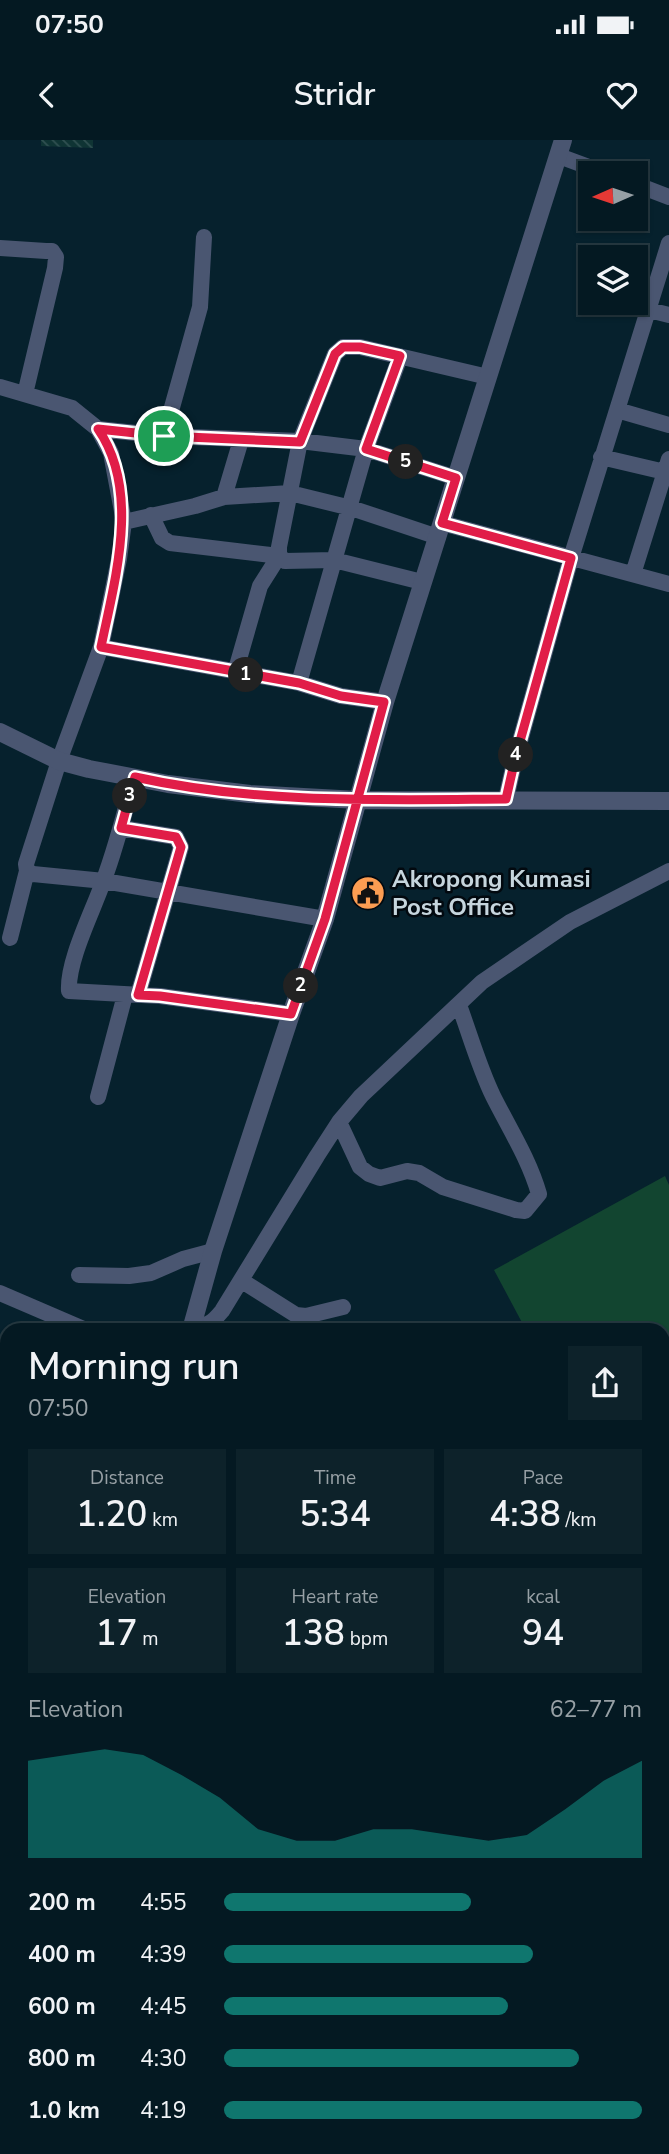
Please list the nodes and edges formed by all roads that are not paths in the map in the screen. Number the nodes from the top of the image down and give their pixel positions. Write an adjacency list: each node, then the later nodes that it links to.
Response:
1 (561, 148): 2 (street); 11 (street)
2 (584, 161)
3 (648, 189): 4 (street)
4 (669, 197)
5 (204, 237): 17 (street)
6 (669, 243): 8 (street)
7 (0, 248): 13 (street)
8 (649, 310): 9 (street); 14 (street)
9 (669, 315)
10 (400, 356): 11 (street); 19 (street); 20 (street)
11 (488, 377): 23 (street)
12 (0, 387): 13 (street)
13 (25, 394): 16 (street)
14 (617, 411): 15 (street); 21 (street)
15 (669, 425)
16 (98, 429): 17 (street); 28 (street)
17 (164, 436): 18 (street)
18 (241, 440): 19 (street); 25 (street)
19 (300, 442): 20 (street); 24 (street)
20 (366, 449): 23 (street); 26 (street)
21 (601, 457): 22 (street); 31 (street)
22 (668, 468): 33 (street)
23 (456, 478): 29 (street)
24 (290, 493): 25 (street); 26 (street); 30 (street)
25 (225, 497): 27 (street)
26 (351, 508): 29 (street); 32 (street)
27 (151, 515): 28 (street); 30 (street)
28 (124, 522): 36 (street)
29 (440, 530): 31 (street); 34 (street)
30 (279, 556): 32 (street); 37 (street)
31 (571, 558): 33 (street); 43 (street)
32 (334, 560): 34 (street); 38 (street)
33 (633, 574): 35 (street)
34 (422, 582): 39 (street)
35 (669, 584)
36 (101, 647): 37 (street); 41 (street)
37 (235, 673): 38 (street)
38 (299, 683): 39 (street)
39 (384, 702): 44 (street)
40 (0, 733): 41 (street)
41 (59, 761): 42 (street); 47 (street)
42 (135, 777): 44 (street); 46 (street)
43 (506, 799): 44 (street); 45 (street)
44 (358, 800): 51 (street)
45 (669, 801)
46 (121, 828): 49 (street); 50 (street)
47 (27, 871): 49 (street); 52 (street)
48 (669, 871): 54 (street)
49 (104, 881): 50 (street); 53 (street)
50 (168, 891): 51 (street); 53 (street)
51 (325, 919): 55 (street)
52 (10, 938)
53 (131, 995): 55 (street); 56 (street)
54 (459, 1004): 57 (street); 57 (street)
55 (291, 1014): 58 (street)
56 (98, 1097)
57 (339, 1122): 60 (street)
58 (213, 1251): 59 (street); 64 (street)
59 (79, 1275)
60 (243, 1281): 62 (street); 65 (street)
61 (0, 1293): 63 (street)
62 (343, 1307)
63 (70, 1323)
64 (193, 1323)
65 (212, 1323)

